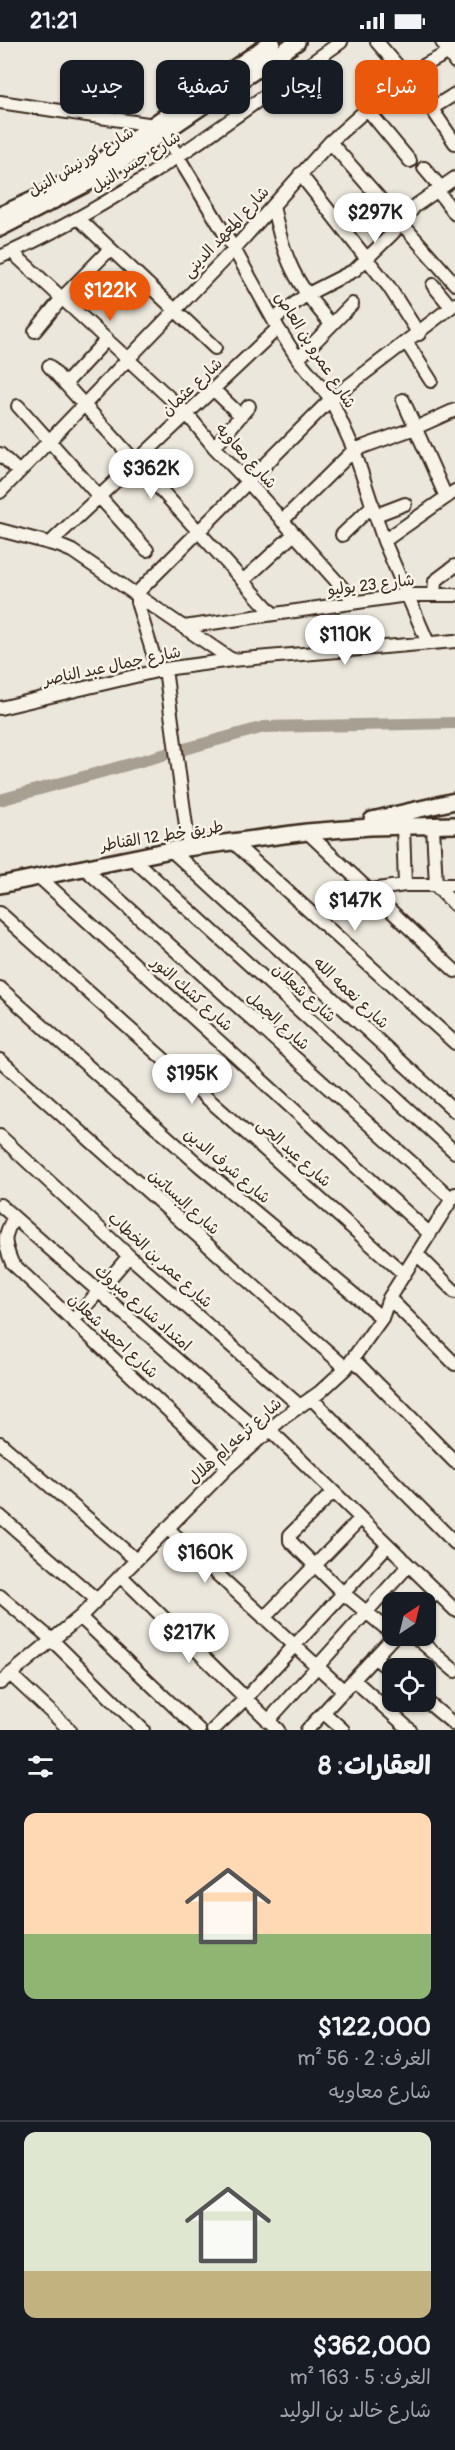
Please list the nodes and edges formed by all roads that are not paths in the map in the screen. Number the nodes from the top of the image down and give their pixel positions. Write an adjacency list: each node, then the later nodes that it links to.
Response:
1 (272, 42): 15 (main road, شارع كورنيش النيل)
2 (297, 42): 15 (main road, شارع كورنيش النيل)
3 (341, 42): 18 (street, شارع جسر النيل)
4 (377, 42): 7 (street)
5 (442, 42): 6 (street)
6 (453, 55): 8 (street, شارع المعهد الدينى)
7 (391, 60)
8 (438, 61)
9 (455, 94): 11 (street)
10 (0, 102): 15 (street)
11 (438, 105)
12 (361, 114): 16 (street, شارع المعهد الدينى)
13 (371, 114): 19 (street)
14 (435, 114): 17 (street)
15 (159, 128): 18 (street, شارع عمرو بن العاص); 26 (main road, شارع كورنيش النيل); 29 (main road, شارع كورنيش النيل)
16 (330, 142): 21 (street, شارع المعهد الدينى); 28 (street)
17 (455, 143)
18 (179, 155): 27 (street, شارع جسر النيل); 31 (street, شارع عمرو بن العاص)
19 (410, 161)
20 (424, 168): 23 (street)
21 (300, 174): 24 (street, شارع المعهد الدينى); 33 (street)
22 (455, 178): 23 (street, شارع عثمان)
23 (439, 189): 25 (street); 28 (street, شارع عثمان)
24 (273, 206): 31 (street, شارع المعهد الدينى); 36 (street)
25 (455, 214)
26 (0, 215)
27 (78, 218): 30 (street); 32 (street, شارع جسر النيل)
28 (401, 223): 33 (street, شارع عثمان); 34 (street)
29 (0, 228)
30 (110, 249): 37 (street); 40 (street)
31 (234, 249): 40 (street, شارع المعهد الدينى); 41 (street, شارع عمرو بن العاص)
32 (6, 254): 37 (street, شارع معاويه)
33 (368, 259): 36 (street, شارع عثمان); 44 (street)
34 (455, 284)
35 (433, 285): 39 (street)
36 (306, 295): 41 (street, شارع عثمان); 42 (street)
37 (62, 298): 43 (street); 45 (street, شارع معاويه)
38 (352, 304): 42 (street)
39 (453, 306): 44 (street)
40 (176, 310): 47 (street); 48 (street, شارع المعهد الدينى)
41 (276, 323): 49 (street, شارع عمرو بن العاص); 53 (street, شارع عثمان)
42 (332, 324): 49 (street)
43 (35, 331)
44 (419, 334): 46 (street)
45 (107, 339): 48 (street, شارع معاويه); 52 (street)
46 (407, 343): 51 (street); 54 (street)
47 (215, 348)
48 (128, 358): 56 (street, شارع المعهد الدينى); 60 (street, شارع معاويه)
49 (298, 359): 54 (street, شارع عمرو بن العاص)
50 (49, 366): 52 (street)
51 (431, 381)
52 (66, 383): 56 (street)
53 (213, 389): 60 (street, شارع عثمان); 61 (street)
54 (331, 399): 65 (street, شارع عمرو بن العاص); 69 (street)
55 (403, 400): 62 (street)
56 (85, 404): 63 (street, شارع المعهد الدينى); 67 (street)
57 (18, 406): 63 (street)
58 (249, 406): 61 (street)
59 (455, 410): 62 (street)
60 (187, 414): 64 (street, شارع معاويه); 67 (street, شارع عثمان)
61 (241, 416): 64 (street)
62 (415, 428): 65 (street); 71 (street)
63 (48, 440): 68 (street, شارع المعهد الدينى); 72 (street)
64 (214, 447): 69 (street, شارع معاويه)
65 (354, 450): 74 (street, شارع عمرو بن العاص); 75 (street)
66 (0, 454): 68 (street)
67 (136, 462): 72 (street, شارع عثمان); 77 (street)
68 (19, 472): 70 (street, شارع المعهد الدينى)
69 (248, 482): 75 (street, شارع معاويه); 77 (street)
70 (0, 492)
71 (451, 494): 80 (street)
72 (99, 498): 81 (street, شارع عثمان); 82 (street)
73 (405, 504): 74 (street)
74 (375, 510): 79 (street); 80 (street, شارع عمرو بن العاص)
75 (282, 521): 78 (street, شارع معاويه)
76 (0, 530): 81 (street)
77 (199, 531): 84 (street); 85 (street)
78 (294, 534): 84 (street); 89 (street, شارع معاويه)
79 (342, 535)
80 (384, 541): 86 (street, شارع عمرو بن العاص)
81 (50, 543): 85 (street)
82 (147, 550)
83 (455, 566): 87 (street)
84 (244, 580): 90 (street)
85 (137, 595): 91 (street); 95 (street)
86 (407, 595): 87 (street, شارع 23 يوليو); 89 (street, شارع 23 يوليو); 93 (street, شارع عمرو بن العاص)
87 (434, 595): 88 (street, شارع 23 يوليو)
88 (455, 595)
89 (355, 602): 90 (street, شارع 23 يوليو)
90 (273, 614): 91 (street, شارع 23 يوليو)
91 (184, 627): 94 (street)
92 (455, 641): 93 (street)
93 (428, 644): 94 (street)
94 (232, 660): 95 (street, شارع جمال عبد الناصر)
95 (162, 670): 96 (street, شارع جمال عبد الناصر); 105 (street)
96 (0, 708)
97 (455, 801): 100 (main road, طريق خط 12 القناطر)
98 (455, 808): 100 (main road)
99 (455, 816): 100 (main road)
100 (393, 823): 102 (main road, طريق خط 12 القناطر); 103 (main road, طريق خط 12 القناطر); 111 (street)
101 (455, 825): 102 (main road, طريق خط 12 القناطر)
102 (433, 827): 113 (street)
103 (308, 832): 104 (main road, طريق خط 12 القناطر); 114 (street)
104 (234, 843): 105 (main road, طريق خط 12 القناطر); 119 (street)
105 (189, 848): 106 (main road, طريق خط 12 القناطر)
106 (171, 850): 107 (main road, طريق خط 12 القناطر); 121 (street, شارع نعمه الله)
107 (132, 858): 108 (main road, طريق خط 12 القناطر); 123 (street, شارع شعلان)
108 (82, 867): 109 (main road, طريق خط 12 القناطر); 124 (street, شارع الجمل)
109 (39, 876): 110 (main road, طريق خط 12 القناطر); 129 (street, شارع كشك النور)
110 (0, 885)
111 (405, 885): 113 (street); 114 (street)
112 (455, 885): 113 (street)
113 (436, 886): 115 (street)
114 (370, 890): 117 (street)
115 (455, 904)
116 (0, 913): 133 (street, شارع عبد الحى)
117 (455, 971)
118 (0, 988): 138 (street, شارع شرف الدين)
119 (455, 1043)
120 (0, 1060): 140 (street, شارع البساتين)
121 (455, 1111)
122 (0, 1137): 131 (street, شارع عمر بن الخطاب)
123 (455, 1152)
124 (454, 1197): 126 (street, شارع ترعه ام هلال)
125 (0, 1205): 127 (street, امتداد شارع مبروك)
126 (445, 1210): 128 (street); 129 (street, شارع ترعه ام هلال)
127 (14, 1217): 134 (street, شارع احمد شعلان); 135 (street, امتداد شارع مبروك)
128 (455, 1221)
129 (430, 1234): 130 (street, شارع ترعه ام هلال)
130 (417, 1254): 133 (street, شارع ترعه ام هلال); 136 (street)
131 (129, 1256): 135 (street); 143 (street, شارع عمر بن الخطاب)
132 (0, 1263): 134 (street)
133 (404, 1274): 137 (street, شارع ترعه ام هلال)
134 (29, 1281): 139 (street, شارع احمد شعلان)
135 (99, 1292): 139 (street); 144 (street, امتداد شارع مبروك)
136 (455, 1293)
137 (389, 1299): 138 (street, شارع ترعه ام هلال); 141 (street)
138 (382, 1318): 140 (street, شارع ترعه ام هلال)
139 (73, 1321): 147 (street, شارع احمد شعلان)
140 (349, 1363): 142 (street, شارع ترعه ام هلال); 146 (street, شارع البساتين)
141 (455, 1364)
142 (311, 1398): 143 (street, شارع ترعه ام هلال); 152 (street)
143 (300, 1406): 144 (street, شارع ترعه ام هلال)
144 (267, 1433): 147 (street, شارع ترعه ام هلال); 148 (street, امتداد شارع مبروك)
145 (0, 1443): 154 (street)
146 (455, 1462)
147 (228, 1467): 151 (street, شارع ترعه ام هلال)
148 (333, 1492): 150 (street, امتداد شارع مبروك); 155 (street)
149 (0, 1516): 161 (street)
150 (360, 1519): 153 (street, امتداد شارع مبروك); 155 (street)
151 (167, 1528): 154 (street, شارع ترعه ام هلال); 165 (street)
152 (455, 1543)
153 (387, 1546): 156 (street, امتداد شارع مبروك); 159 (street)
154 (136, 1560): 157 (street, شارع ترعه ام هلال)
155 (314, 1566): 159 (street); 165 (street)
156 (408, 1566): 158 (street, امتداد شارع مبروك); 163 (street)
157 (121, 1576): 161 (street, شارع ترعه ام هلال); 179 (street)
158 (436, 1592): 162 (street, امتداد شارع مبروك)
159 (343, 1593): 163 (street); 168 (street)
160 (0, 1596): 167 (street)
161 (97, 1600): 164 (street, شارع ترعه ام هلال)
162 (455, 1610)
163 (367, 1614): 166 (street); 173 (street)
164 (80, 1617): 167 (street, شارع ترعه ام هلال); 186 (street)
165 (264, 1618): 168 (street)
166 (382, 1626)
167 (51, 1640): 175 (street, شارع ترعه ام هلال); 185 (street)
168 (294, 1646): 173 (street); 179 (street)
169 (384, 1646): 171 (street)
170 (426, 1646): 174 (street)
171 (374, 1657): 172 (street); 176 (street)
172 (382, 1664)
173 (318, 1667): 178 (street); 182 (street)
174 (455, 1671)
175 (10, 1674): 177 (street, شارع ترعه ام هلال); 184 (street)
176 (354, 1680): 178 (street); 191 (street)
177 (0, 1683)
178 (344, 1691): 181 (street)
179 (245, 1699): 182 (street); 187 (street)
180 (436, 1709): 183 (street)
181 (324, 1713): 189 (street); 190 (street)
182 (268, 1721): 188 (street)
183 (455, 1725)
184 (70, 1730)
185 (143, 1730)
186 (199, 1730)
187 (213, 1730)
188 (278, 1730)
189 (308, 1730)
190 (343, 1730)
191 (410, 1730)

